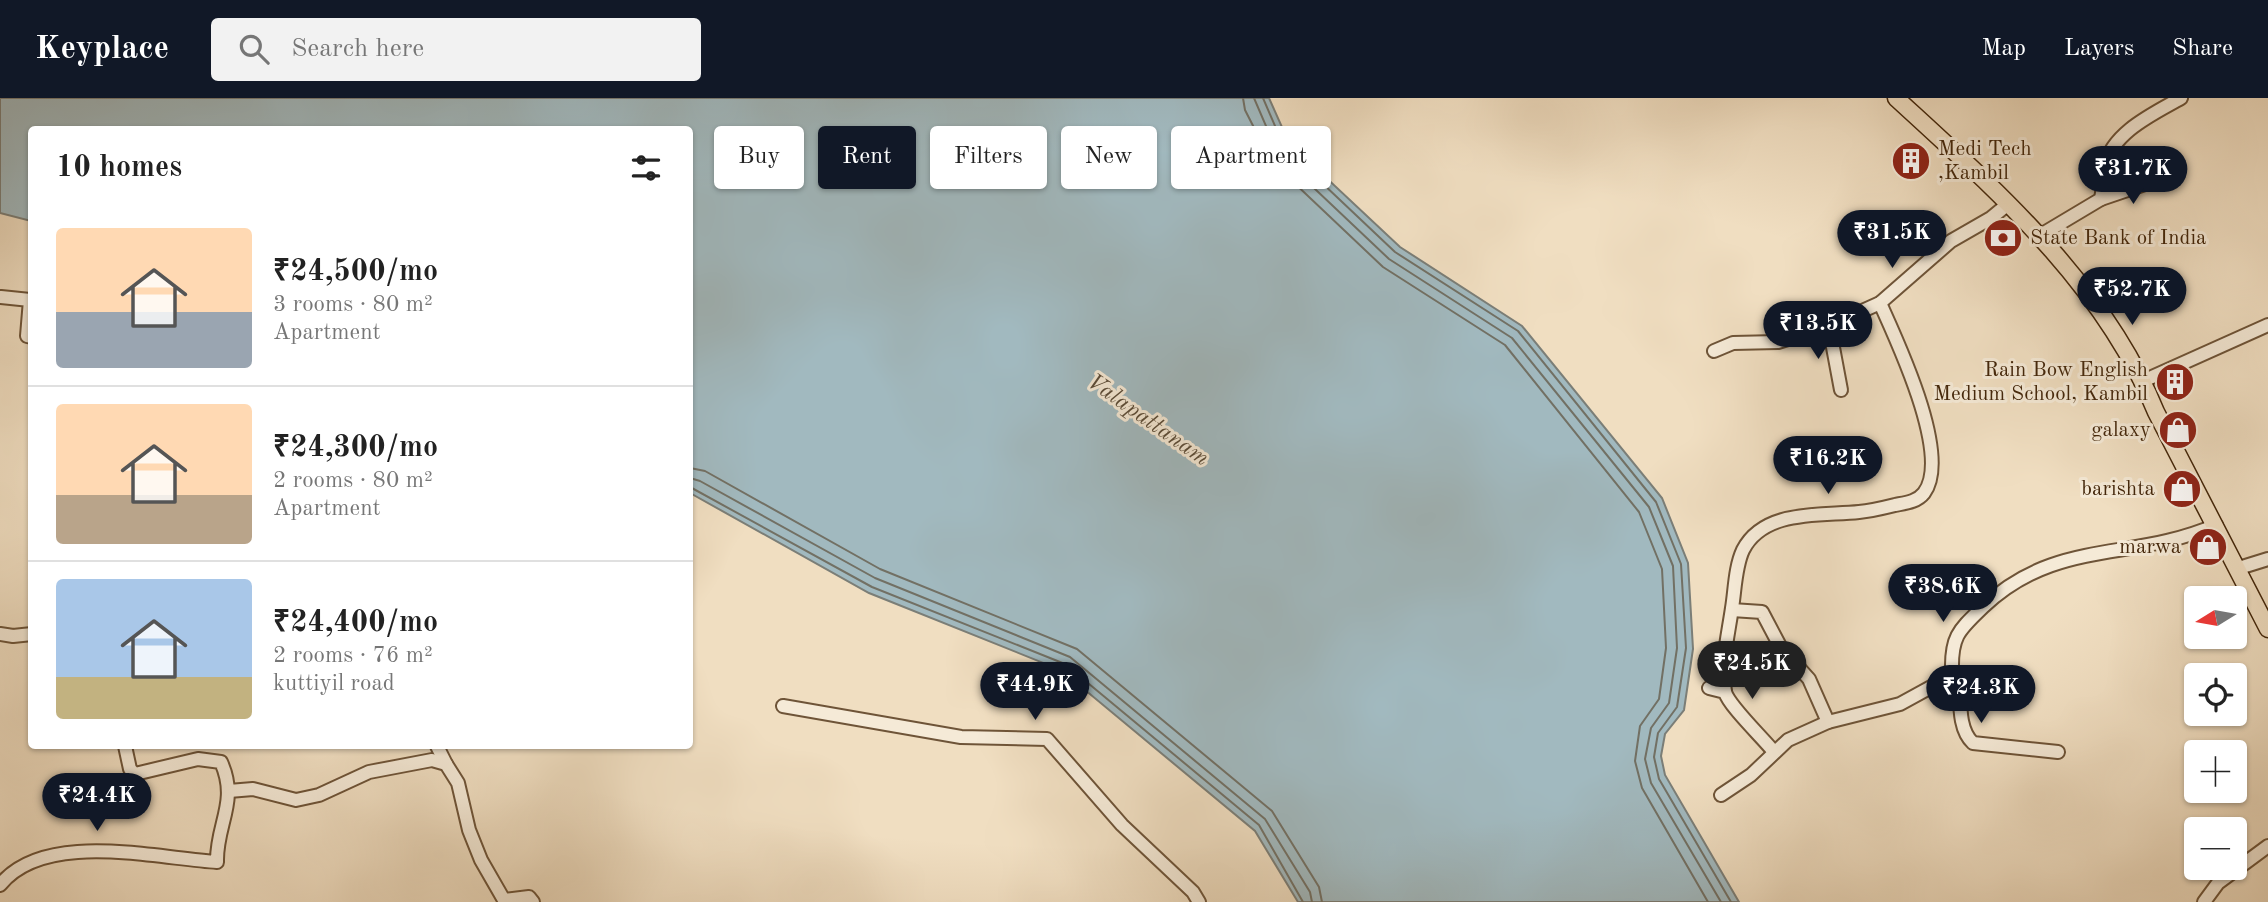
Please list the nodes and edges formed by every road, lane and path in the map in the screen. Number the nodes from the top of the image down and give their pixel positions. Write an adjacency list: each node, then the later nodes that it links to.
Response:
1 (1896, 98): 5 (main road)
2 (2181, 98): 4 (street)
3 (2154, 181): 4 (street)
4 (2102, 199): 6 (street)
5 (2008, 204): 6 (main road); 9 (street)
6 (2043, 233): 13 (main road)
7 (1, 297): 8 (street)
8 (28, 300)
9 (1880, 303): 11 (street); 18 (street)
10 (2268, 325): 13 (street)
11 (1829, 326): 12 (street); 14 (street)
12 (1714, 351)
13 (2143, 380): 15 (main road)
14 (1841, 390)
15 (2216, 524): 17 (main road); 22 (street)
16 (2268, 559): 17 (street)
17 (2239, 568): 19 (main road)
18 (1732, 610): 24 (street); 26 (street)
19 (2268, 629)
20 (0, 634): 21 (street)
21 (28, 634)
22 (1952, 671): 26 (street); 30 (street)
23 (1709, 688): 24 (street)
24 (1725, 692): 29 (street)
25 (783, 706): 37 (street)
26 (1828, 722): 29 (street)
27 (126, 749): 32 (street)
28 (438, 749): 31 (street)
29 (1774, 752): 33 (street)
30 (2058, 752)
31 (446, 764): 32 (street); 36 (street)
32 (229, 791): 35 (street)
33 (1721, 795)
34 (2268, 846): 38 (street)
35 (0, 885)
36 (533, 902)
37 (1199, 902)
38 (2204, 902)

